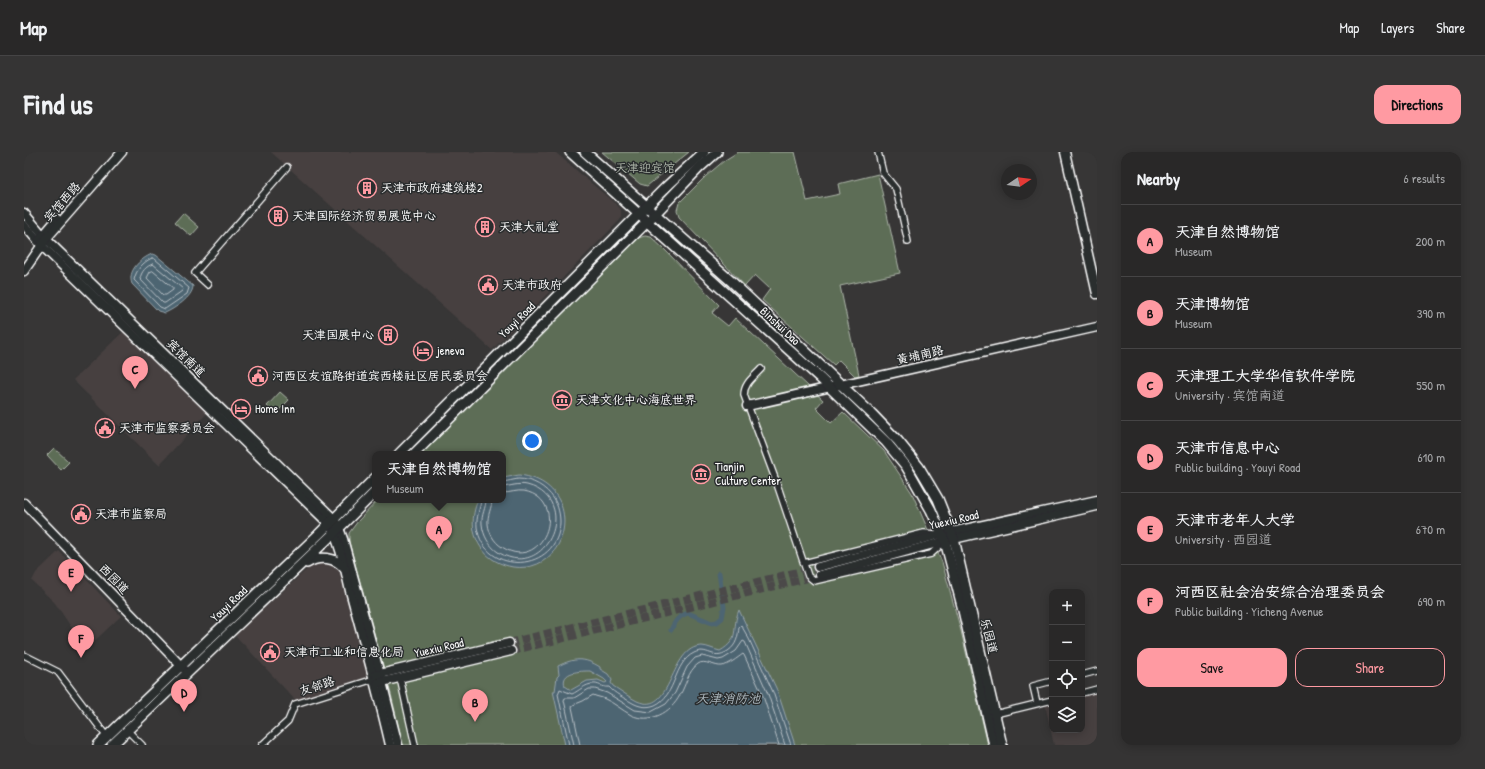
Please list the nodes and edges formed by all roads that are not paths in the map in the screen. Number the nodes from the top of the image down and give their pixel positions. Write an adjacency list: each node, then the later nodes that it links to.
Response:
1 (115, 152): 17 (street, 宾馆西路)
2 (122, 152): 17 (street, 宾馆西路)
3 (570, 152): 13 (main road, Binshui Dao)
4 (585, 152): 11 (main road, Binshui Dao)
5 (704, 152): 11 (main road, Youyi Road)
6 (717, 152): 14 (main road, Youyi Road)
7 (878, 152): 18 (street)
8 (1065, 152): 23 (street)
9 (1069, 152): 21 (street)
10 (287, 167): 22 (street)
11 (647, 206): 13 (main road, Youyi Road); 14 (main road, Binshui Dao)
12 (24, 213): 17 (street, 宾馆南道)
13 (640, 214): 15 (main road, Binshui Dao); 28 (main road, Youyi Road)
14 (655, 214): 15 (main road, Youyi Road); 26 (main road, Binshui Dao)
15 (648, 222): 26 (main road, Binshui Dao); 29 (main road, Youyi Road)
16 (24, 225): 17 (street, 宾馆南道)
17 (42, 240): 19 (street, 宾馆西路); 20 (street, 宾馆西路); 36 (street, 宾馆南道)
18 (908, 242)
19 (24, 262)
20 (24, 271)
21 (1097, 277)
22 (208, 286)
23 (1097, 294)
24 (1097, 328): 26 (street, 黄埔南路)
25 (762, 370): 27 (street)
26 (837, 388): 27 (street, 黄埔南路); 38 (main road, Binshui Dao)
27 (749, 407): 39 (street)
28 (402, 451)
29 (417, 451)
30 (372, 481): 36 (main road, Youyi Road)
31 (372, 495): 37 (main road, Youyi Road)
32 (1097, 500): 38 (street, Yuexiu Road)
33 (24, 503): 44 (street, 西园道)
34 (1097, 506): 38 (street, Yuexiu Road)
35 (24, 509): 44 (street, 西园道)
36 (332, 522): 37 (street, 宾馆南道); 44 (main road, Youyi Road)
37 (337, 531): 40 (street); 42 (main road, Youyi Road); 48 (street)
38 (948, 537): 39 (street); 39 (street); 41 (street, Yuexiu Road); 54 (main road, 乐园道)
39 (804, 562)
40 (344, 569): 42 (main road); 48 (street)
41 (819, 571)
42 (291, 574): 44 (main road, Youyi Road)
43 (24, 655): 56 (street)
44 (183, 670): 55 (main road, Youyi Road); 56 (main road, Youyi Road)
45 (1097, 671): 46 (street)
46 (1085, 673)
47 (400, 678): 48 (street, Yuexiu Road); 48 (street, Yuexiu Road); 63 (street)
48 (377, 679): 57 (street, 友邻路); 61 (street); 62 (street)
49 (1049, 682): 53 (street)
50 (1097, 689): 51 (street)
51 (1085, 692)
52 (1049, 701): 53 (street)
53 (1037, 703): 54 (street)
54 (991, 715): 64 (main road, 乐园道); 65 (main road, 乐园道)
55 (127, 730): 59 (main road, Youyi Road); 60 (street)
56 (107, 737): 58 (main road, Youyi Road)
57 (264, 744)
58 (98, 745)
59 (112, 745)
60 (142, 745)
61 (390, 745)
62 (398, 745)
63 (415, 745)
64 (994, 745)
65 (1002, 745)

